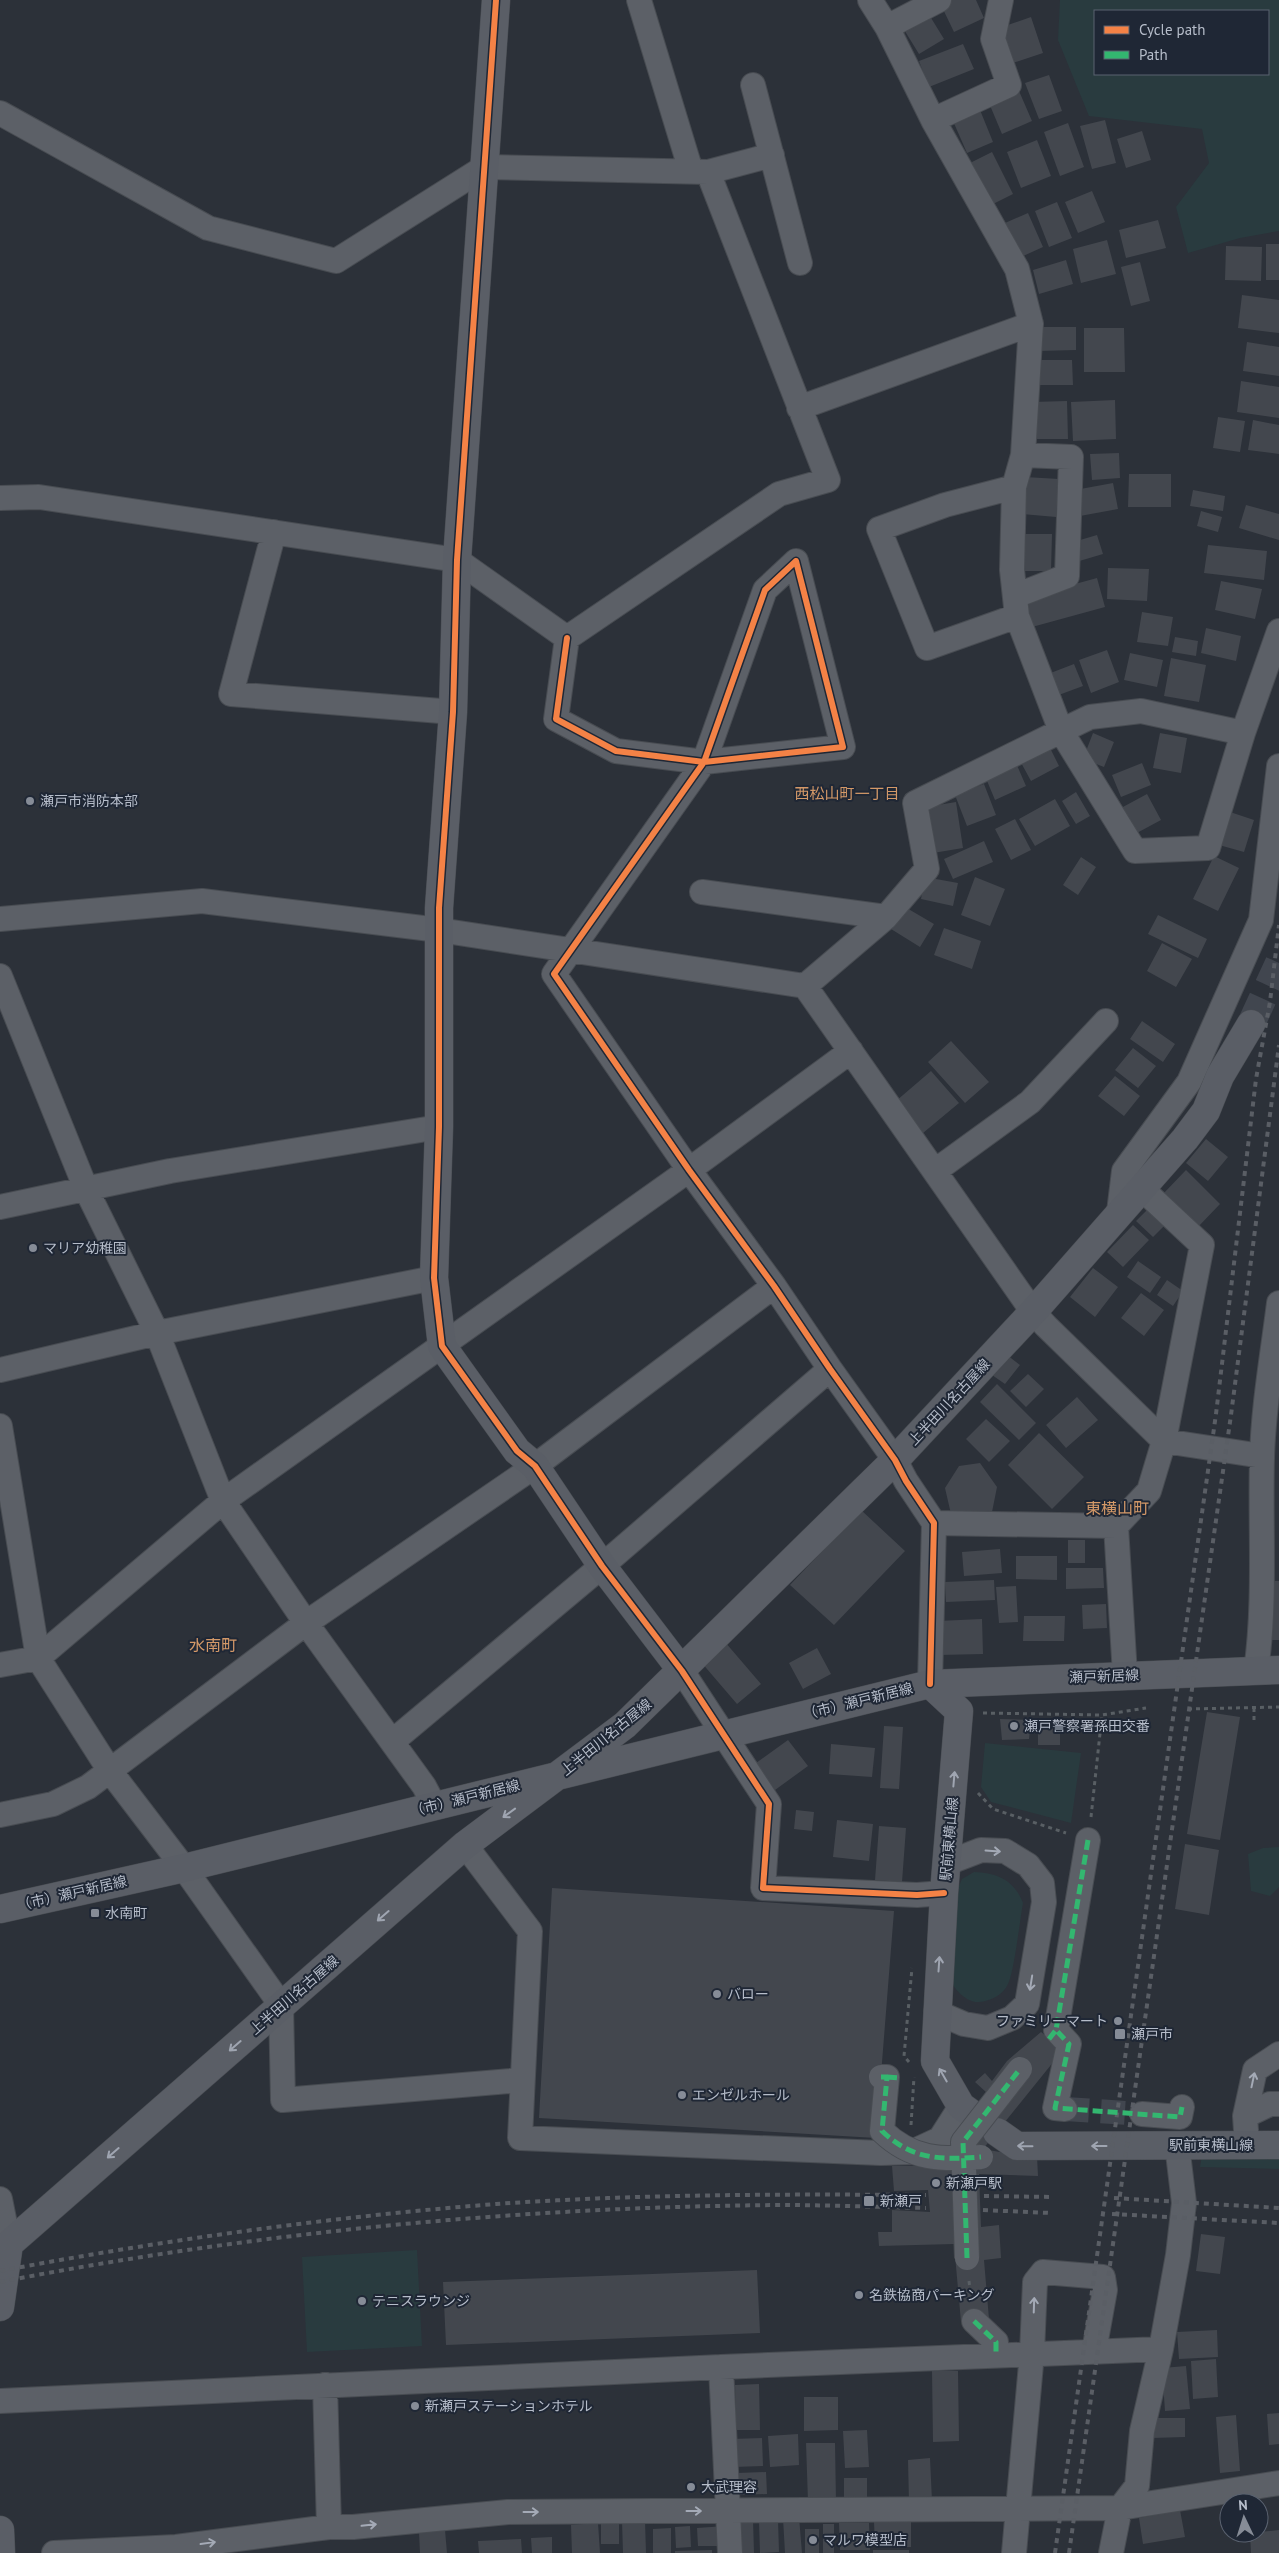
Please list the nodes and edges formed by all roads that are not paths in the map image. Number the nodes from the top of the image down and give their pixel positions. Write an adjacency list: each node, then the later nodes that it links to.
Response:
1 (496, 0): 11 (street)
2 (639, 0): 12 (street)
3 (870, 0): 6 (street)
4 (939, 0): 6 (street)
5 (1001, 0): 9 (street)
6 (887, 27): 9 (street)
7 (753, 84): 10 (street)
8 (0, 113): 11 (street)
9 (933, 120): 14 (street)
10 (772, 155): 12 (street); 13 (street)
11 (485, 167): 12 (street); 20 (street)
12 (700, 172): 15 (street)
13 (800, 263)
14 (1031, 324): 15 (street); 16 (street)
15 (799, 408): 22 (street)
16 (1023, 455): 17 (street); 21 (street)
17 (1014, 486): 21 (street); 21 (street)
18 (0, 498): 19 (street)
19 (274, 532): 20 (street); 24 (street)
20 (457, 560): 22 (street); 24 (street)
21 (1016, 606): 25 (street)
22 (567, 638): 27 (street)
23 (1278, 641): 26 (street)
24 (453, 712): 32 (street)
25 (1061, 731): 26 (street); 26 (street); 30 (street)
26 (1243, 733)
27 (704, 762): 27 (street); 33 (street)
28 (1279, 766): 45 (street)
29 (702, 892): 30 (street)
30 (886, 917): 35 (street)
31 (0, 919): 32 (street)
32 (440, 930): 33 (street); 39 (street)
33 (570, 949): 35 (street); 40 (street)
34 (0, 976): 43 (street)
35 (805, 986): 38 (street)
36 (1106, 1021): 41 (street)
37 (1251, 1024): 42 (street, 上半田川名古屋線)
38 (852, 1051): 40 (street); 41 (street)
39 (439, 1127): 43 (street); 46 (street)
40 (689, 1170): 47 (street); 51 (street)
41 (934, 1171): 49 (street)
42 (1141, 1188): 45 (street, 上半田川名古屋線); 55 (street)
43 (86, 1190): 44 (street); 50 (street)
44 (0, 1207)
45 (1119, 1212): 49 (street, 上半田川名古屋線)
46 (434, 1278): 50 (street); 51 (street)
47 (774, 1286): 53 (street); 58 (street)
48 (1279, 1302): 56 (street)
49 (1033, 1312): 55 (street); 57 (street, 上半田川名古屋線)
50 (157, 1333): 52 (street); 59 (street)
51 (442, 1346): 58 (street); 59 (street)
52 (0, 1370)
53 (830, 1370): 57 (street); 63 (street)
54 (0, 1426): 65 (street)
55 (1164, 1441): 56 (street); 61 (street)
56 (1262, 1456): 62 (street)
57 (895, 1460): 60 (street); 68 (street, 上半田川名古屋線)
58 (535, 1466): 63 (street); 64 (street)
59 (223, 1501): 64 (street); 65 (street)
60 (934, 1523): 61 (street); 70 (street)
61 (1116, 1526): 69 (street)
62 (1271, 1549): 67 (street)
63 (602, 1566): 68 (street); 72 (street)
64 (306, 1623): 72 (street); 73 (street)
65 (38, 1658): 66 (street); 73 (street)
66 (0, 1665)
67 (1267, 1670): 69 (street, 瀬戸新居線)
68 (682, 1671): 71 (street); 74 (street, 上半田川名古屋線)
69 (1125, 1675): 70 (street, 瀬戸新居線)
70 (930, 1684): 71 (street, （市）瀬戸新居線); 79 (street, 駅前東横山線, one-way to 70)
71 (723, 1734): 74 (street, （市）瀬戸新居線); 81 (street)
72 (392, 1741): 75 (street)
73 (110, 1771): 76 (street); 80 (street)
74 (562, 1774): 75 (street, （市）瀬戸新居線); 78 (street, 上半田川名古屋線, one-way to 78)
75 (434, 1805): 80 (street, （市）瀬戸新居線)
76 (0, 1815)
77 (1088, 1840): 91 (street)
78 (465, 1845): 83 (street, 上半田川名古屋線, one-way to 83); 88 (street)
79 (947, 1863): 81 (street, 駅前東横山線); 84 (street, one-way to 84)
80 (184, 1868): 82 (street, （市）瀬戸新居線); 83 (street)
81 (944, 1893): 84 (street, 駅前東横山線, one-way to 81)
82 (0, 1909)
83 (281, 2005): 88 (street); 101 (street, 上半田川名古屋線, one-way to 101)
84 (936, 2012): 92 (street, 駅前東横山線, one-way to 84)
85 (1279, 2054): 94 (street, one-way to 85)
86 (1020, 2069): 99 (street, bridge)
87 (889, 2077): 99 (street, bridge)
88 (521, 2080): 92 (street)
89 (1279, 2104): 94 (street)
90 (1182, 2107): 93 (street)
91 (1065, 2109)
92 (967, 2110)
93 (1142, 2114)
94 (1245, 2116): 97 (street)
95 (997, 2132): 96 (street, 駅前東横山線, one-way to 95)
96 (1177, 2145): 97 (street, 駅前東横山線); 105 (street)
97 (1247, 2145): 98 (street, 駅前東横山線)
98 (1279, 2145)
99 (972, 2158): 102 (street, bridge)
100 (0, 2199): 101 (street)
101 (10, 2244): 103 (street)
102 (967, 2258)
103 (0, 2307)
104 (974, 2321): 108 (street)
105 (1161, 2349): 106 (street); 113 (street)
106 (1094, 2351): 107 (street); 107 (street, one-way to 106)
107 (1032, 2353): 108 (street); 114 (street)
108 (996, 2355): 109 (street)
109 (721, 2367): 110 (street); 115 (street)
110 (326, 2385): 111 (street); 116 (street)
111 (0, 2401)
112 (1279, 2483): 113 (street)
113 (1120, 2508): 114 (street); 123 (street)
114 (1016, 2510): 115 (street); 122 (street)
115 (727, 2511): 116 (street, one-way to 115); 121 (street)
116 (329, 2527): 118 (street, one-way to 116)
117 (0, 2530): 119 (street)
118 (177, 2550): 120 (street)
119 (1, 2553)
120 (54, 2553)
121 (730, 2553)
122 (1014, 2553)
123 (1111, 2553)

